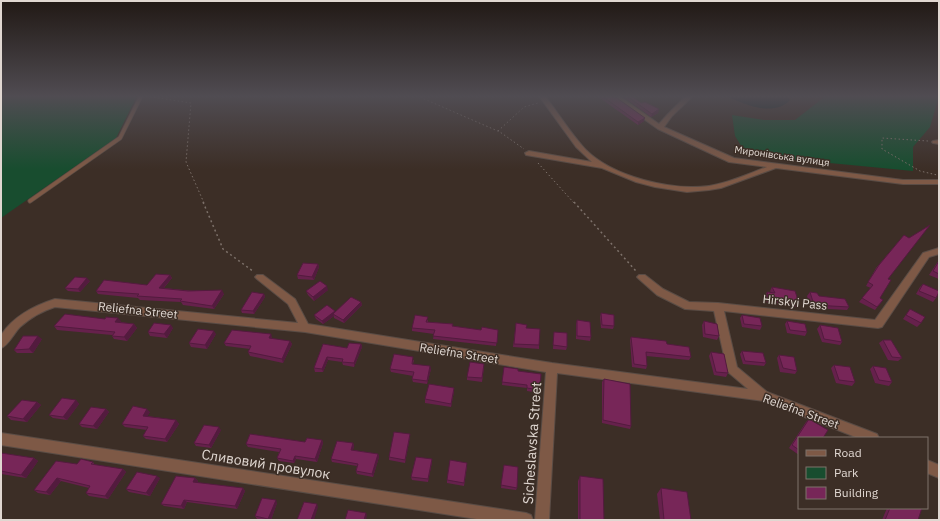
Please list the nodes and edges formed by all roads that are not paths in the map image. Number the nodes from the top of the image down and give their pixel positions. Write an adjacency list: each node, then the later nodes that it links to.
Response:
1 (129, 120): 10 (lane)
2 (560, 120): 7 (street)
3 (649, 120): 5 (street, Миронівська вулиця)
4 (666, 120): 5 (street)
5 (660, 128): 8 (street, Миронівська вулиця)
6 (529, 153): 7 (street)
7 (602, 166): 8 (street)
8 (774, 166): 9 (street, Миронівська вулиця)
9 (939, 182)
10 (30, 201)
11 (939, 251): 14 (street, Hirskyi Pass)
12 (260, 277): 15 (street)
13 (642, 277): 14 (street)
14 (718, 307): 18 (street)
15 (305, 328): 16 (street, Reliefna Street); 17 (street, Reliefna Street)
16 (1, 344)
17 (552, 368): 18 (street, Reliefna Street); 24 (street, Sicheslavska Street)
18 (764, 396): 19 (street, Reliefna Street)
19 (870, 437)
20 (1, 440): 23 (street, Сливовий провулок)
21 (928, 466): 22 (street)
22 (939, 472)
23 (526, 520)
24 (542, 520)

